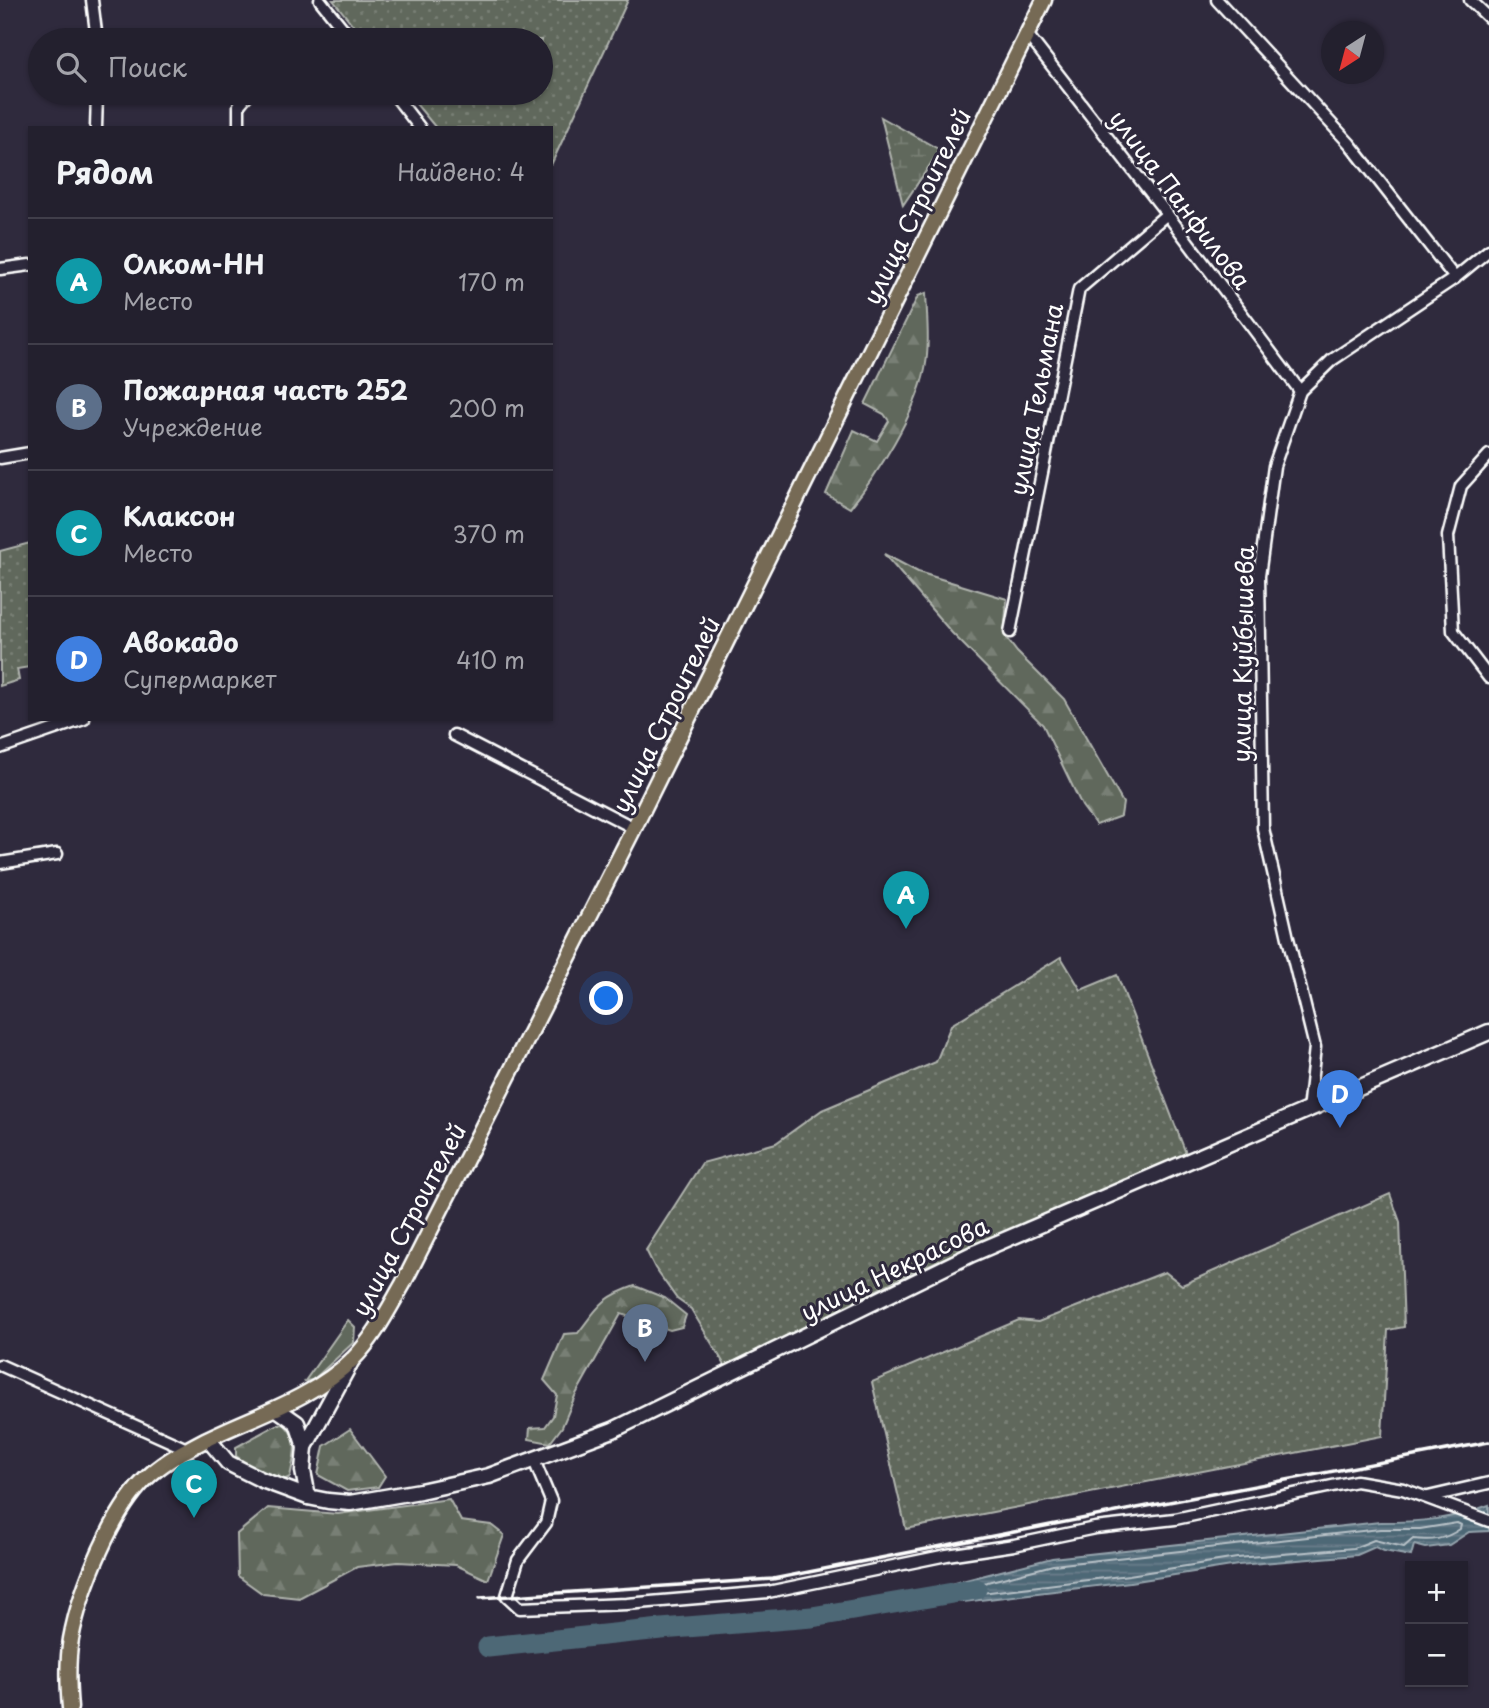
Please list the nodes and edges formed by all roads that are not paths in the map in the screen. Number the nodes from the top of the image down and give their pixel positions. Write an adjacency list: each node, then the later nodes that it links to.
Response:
1 (92, 0): 7 (street)
2 (320, 0): 8 (street)
3 (1044, 0): 9 (main road, улица Строителей)
4 (1217, 0): 20 (street)
5 (1470, 0): 6 (street)
6 (1489, 18)
7 (97, 28)
8 (342, 28)
9 (1027, 34): 16 (street, улица Панфилова); 30 (main road, улица Строителей)
10 (97, 105): 13 (street)
11 (239, 105): 14 (street)
12 (402, 105): 15 (street)
13 (96, 126)
14 (239, 126)
15 (418, 126)
16 (1167, 214): 21 (street, улица Панфилова); 25 (street, улица Тельмана)
17 (1489, 250): 20 (street, улица Куйбышева)
18 (28, 265): 19 (street)
19 (0, 269)
20 (1455, 278): 21 (street, улица Куйбышева)
21 (1300, 391): 34 (street, улица Куйбышева)
22 (28, 453): 24 (street)
23 (1489, 455): 26 (street)
24 (0, 457)
25 (1010, 632)
26 (1489, 678)
27 (78, 721): 29 (street)
28 (454, 735): 30 (street)
29 (0, 748)
30 (634, 828): 35 (main road, улица Строителей)
31 (57, 853): 32 (street)
32 (0, 863)
33 (1489, 1032): 34 (street, улица Некрасова)
34 (1308, 1111): 41 (street, улица Некрасова)
35 (353, 1358): 37 (main road, улица Строителей); 39 (street)
36 (0, 1365): 40 (street)
37 (277, 1409): 38 (main road, улица Строителей); 39 (street)
38 (208, 1439): 40 (main road, улица Строителей); 43 (street, улица Некрасова)
39 (304, 1447): 43 (street)
40 (187, 1449): 46 (main road, улица Строителей)
41 (533, 1458): 43 (street, улица Некрасова); 44 (street)
42 (1489, 1483): 44 (street)
43 (308, 1497)
44 (1428, 1497): 45 (street)
45 (1489, 1521)
46 (70, 1708)

